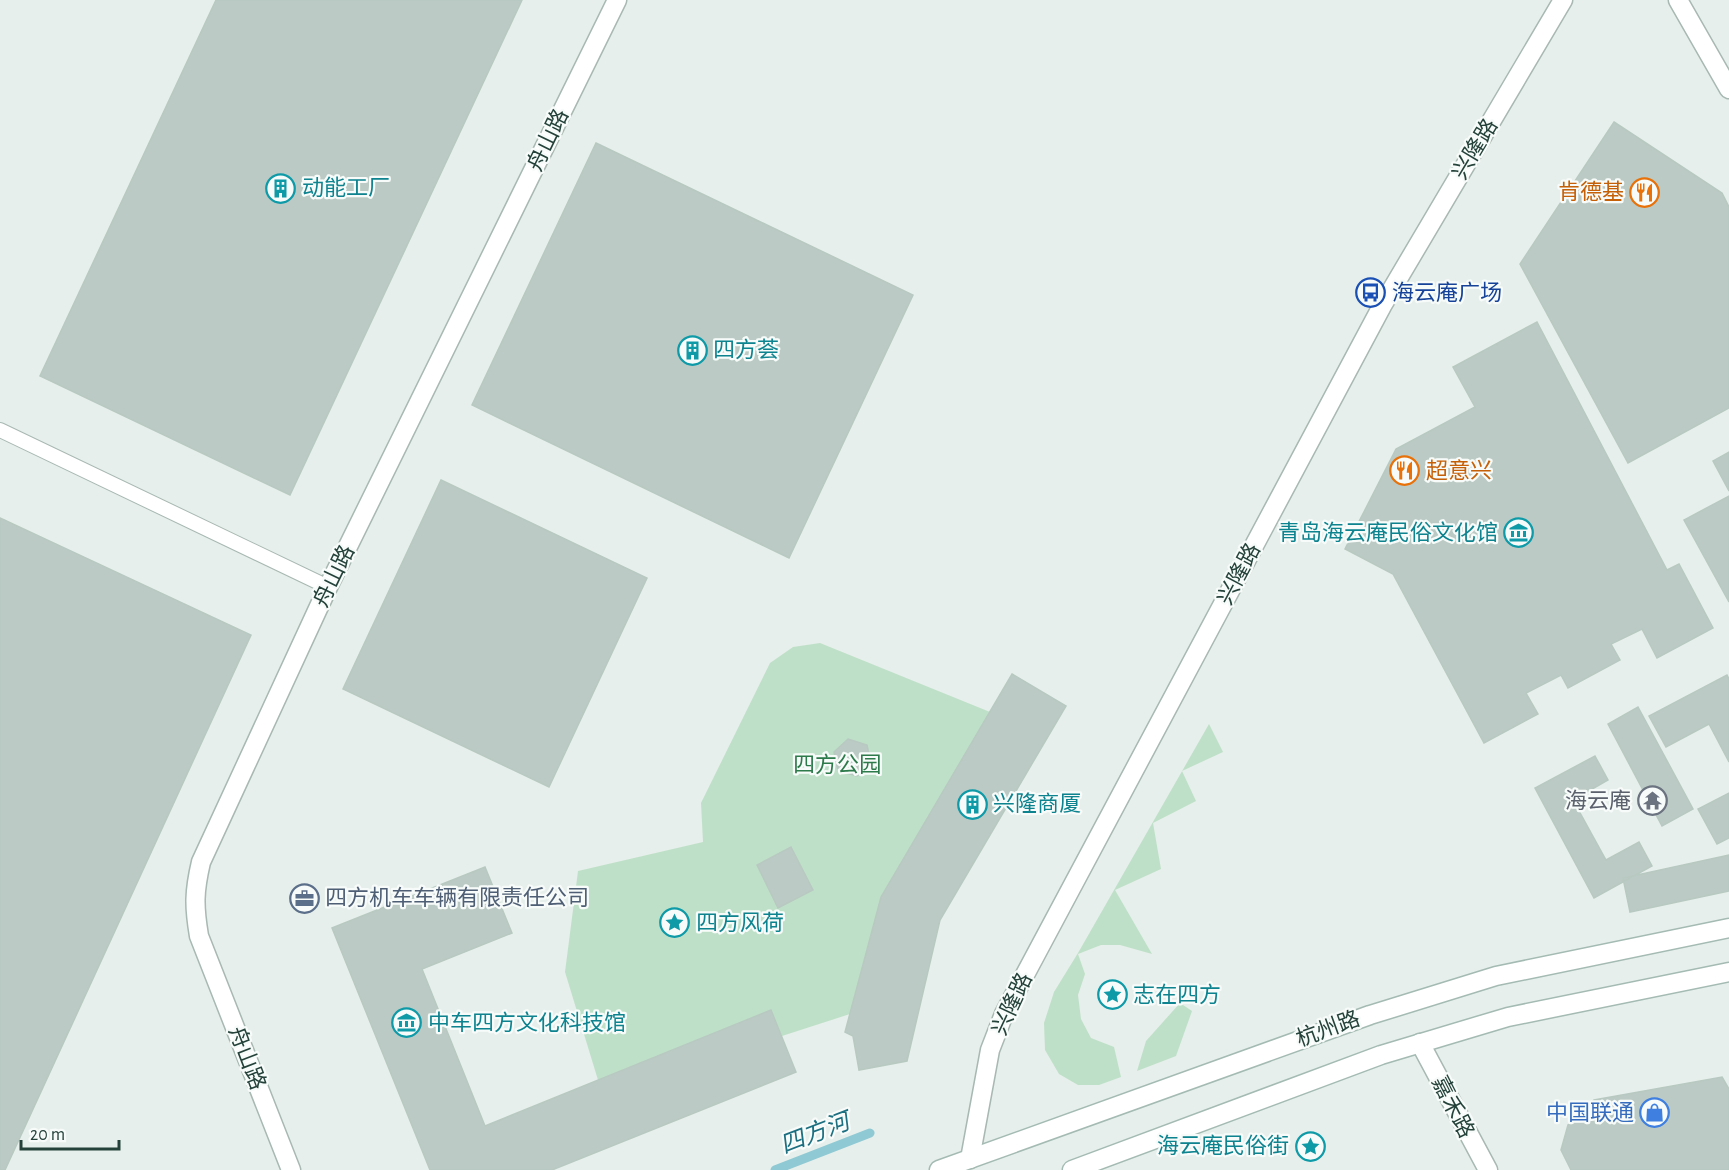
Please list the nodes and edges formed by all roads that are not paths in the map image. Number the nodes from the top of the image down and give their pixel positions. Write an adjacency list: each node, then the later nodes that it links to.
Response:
1 (617, 0): 6 (street, 舟山路)
2 (1563, 0): 10 (street, 兴隆路)
3 (1677, 0): 4 (street)
4 (1729, 89)
5 (0, 430): 6 (lane)
6 (328, 587): 11 (street, 舟山路)
7 (1729, 928): 10 (street, 杭州路)
8 (1729, 972): 9 (street, 杭州路)
9 (1420, 1043): 13 (street, 杭州路); 14 (street, 嘉禾路)
10 (971, 1164): 12 (street, 杭州路)
11 (291, 1170)
12 (939, 1170)
13 (1072, 1170)
14 (1488, 1170)

